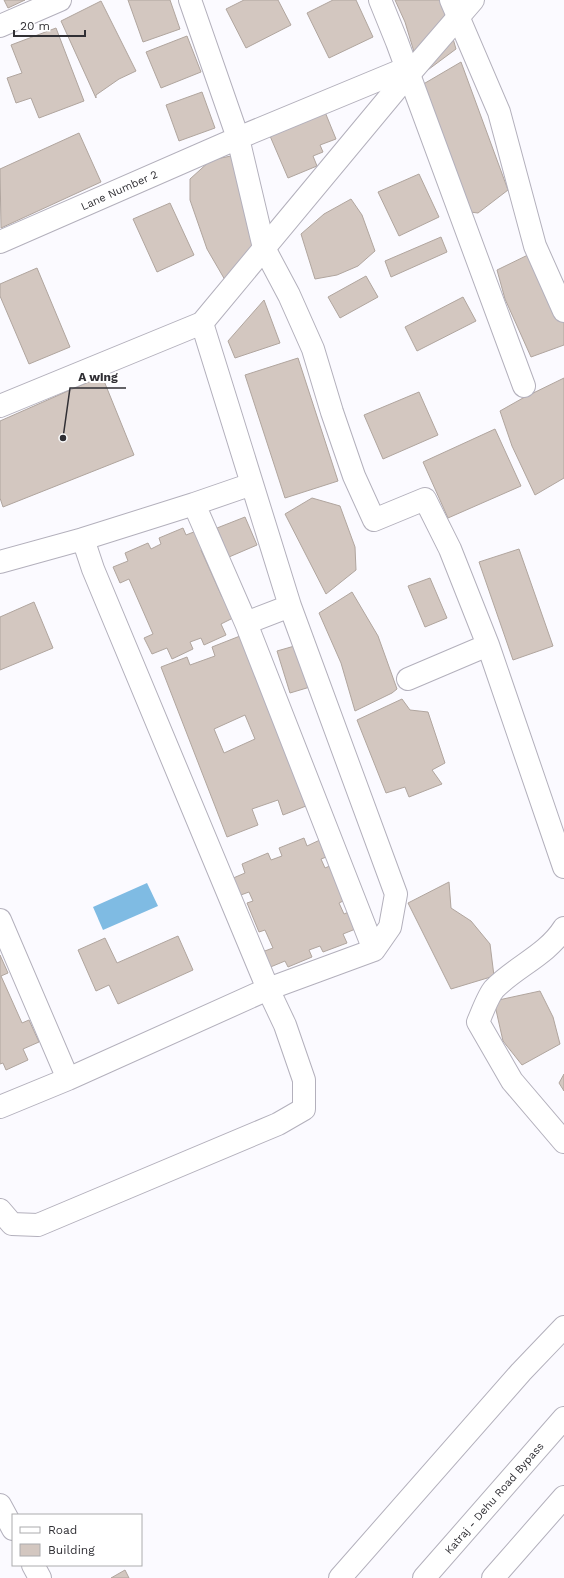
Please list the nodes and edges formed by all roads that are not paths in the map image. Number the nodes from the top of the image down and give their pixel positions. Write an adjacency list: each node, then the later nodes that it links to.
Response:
1 (60, 0): 6 (main road)
2 (190, 0): 8 (main road)
3 (380, 0): 7 (main road)
4 (473, 0): 5 (main road)
5 (454, 9): 7 (main road); 11 (main road)
6 (0, 26)
7 (408, 71): 8 (main road, Lane Number 2); 10 (main road); 13 (main road)
8 (238, 138): 9 (main road, Lane Number 2); 10 (main road)
9 (0, 242)
10 (264, 248): 12 (main road); 21 (main road)
11 (564, 311)
12 (202, 323): 14 (main road); 15 (main road)
13 (524, 386)
14 (0, 406)
15 (252, 484): 16 (main road); 19 (main road)
16 (194, 504): 17 (main road); 20 (main road)
17 (83, 539): 18 (main road); 27 (main road)
18 (0, 562)
19 (290, 606): 20 (main road); 26 (main road)
20 (246, 623): 26 (main road)
21 (488, 646): 22 (main road); 23 (main road)
22 (408, 679)
23 (564, 867)
24 (0, 920): 28 (main road)
25 (564, 928): 30 (main road)
26 (374, 950): 27 (main road)
27 (268, 989): 28 (main road); 31 (main road)
28 (68, 1079): 29 (main road)
29 (0, 1108)
30 (564, 1142)
31 (0, 1210)
32 (564, 1327): 39 (main road)
33 (564, 1418): 40 (main road, Katraj - Dehu Road Bypass)
34 (564, 1498): 41 (main road)
35 (0, 1505): 36 (main road)
36 (12, 1527)
37 (34, 1566): 38 (main road)
38 (40, 1578)
39 (340, 1578)
40 (424, 1578)
41 (493, 1578)

